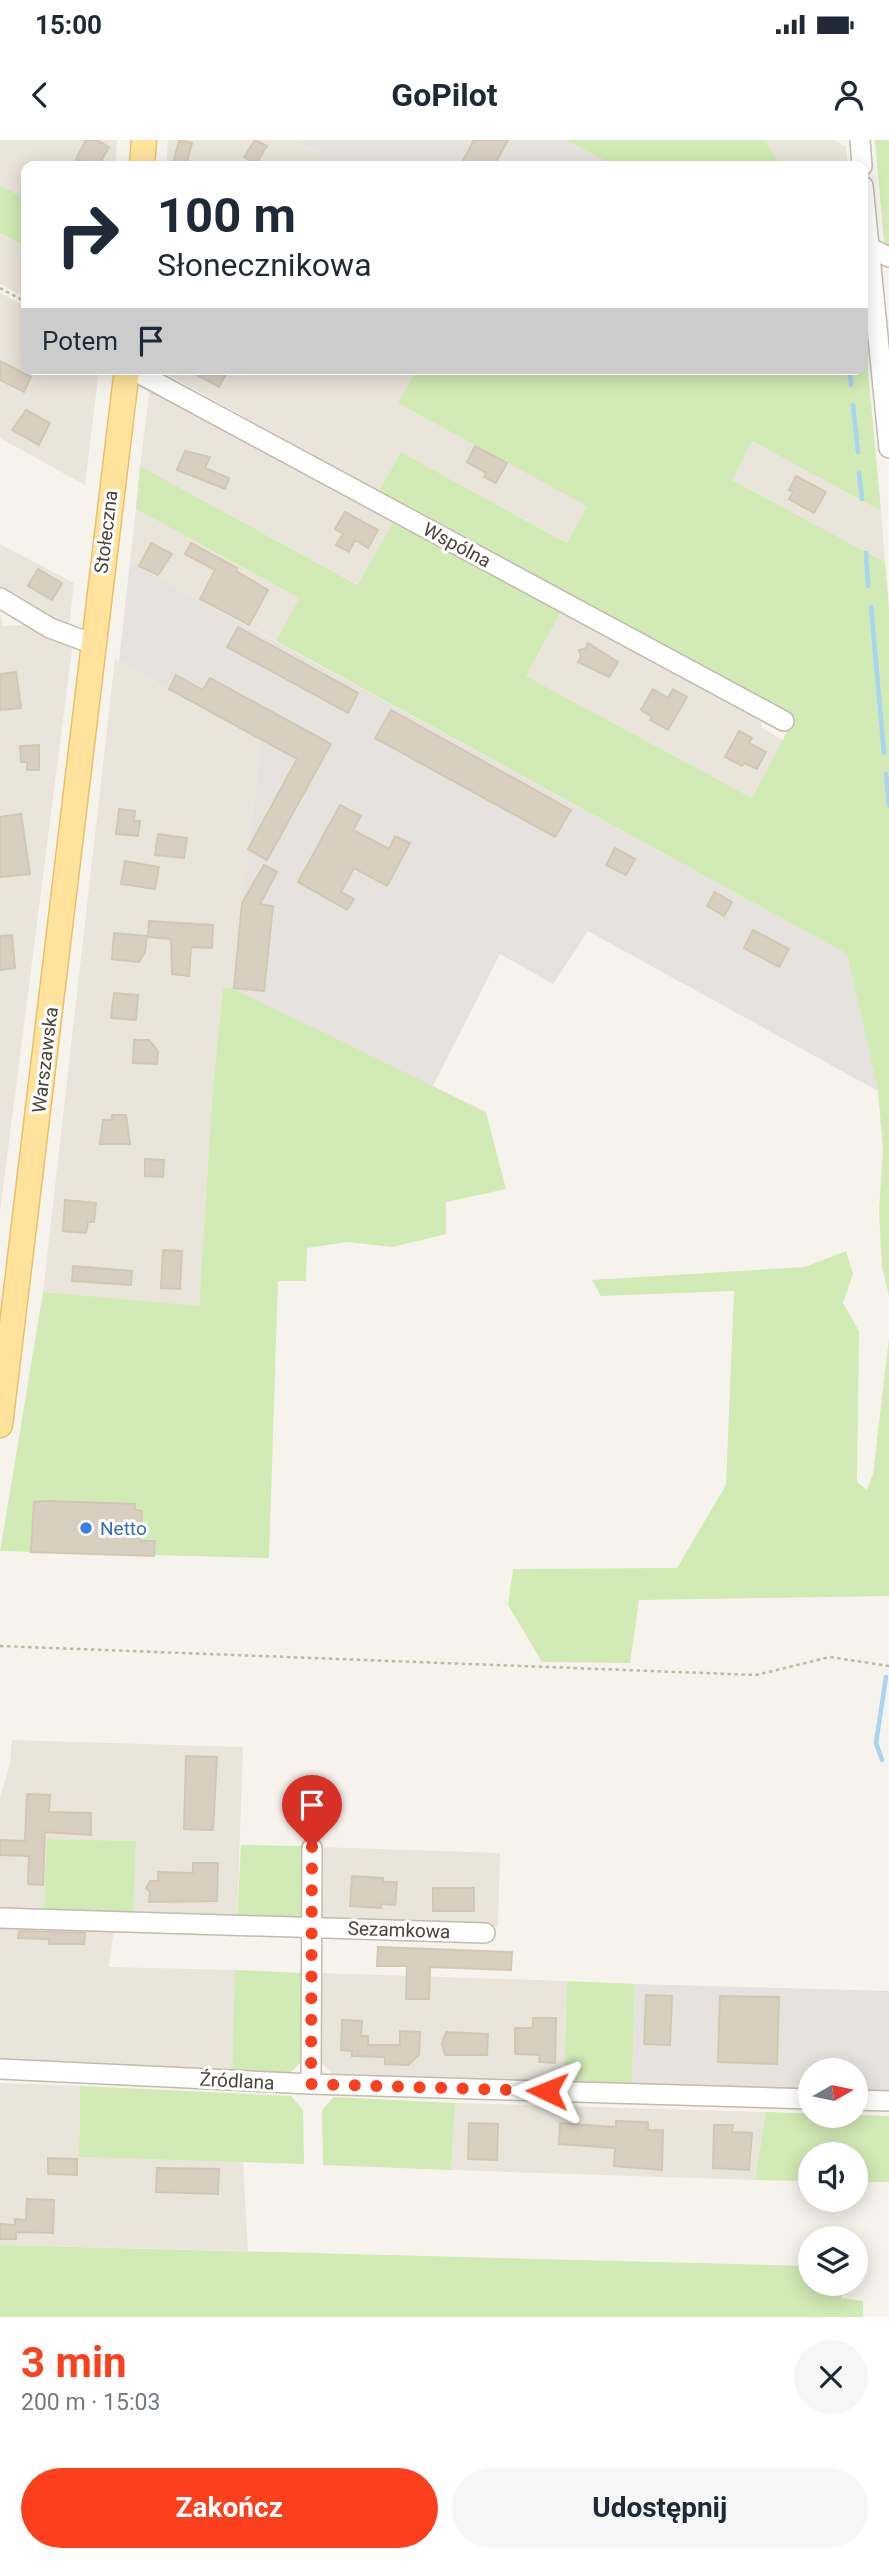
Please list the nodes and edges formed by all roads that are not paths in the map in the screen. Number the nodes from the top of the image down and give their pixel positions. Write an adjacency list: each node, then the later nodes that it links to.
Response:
1 (144, 140): 3 (main road)
2 (860, 140): 4 (street)
3 (142, 161)
4 (862, 161)
5 (868, 247): 6 (street)
6 (889, 257)
7 (868, 264): 10 (street)
8 (128, 375): 12 (main road, Stołeczna)
9 (140, 375): 14 (street, Wspólna)
10 (889, 448)
11 (0, 598): 12 (street)
12 (93, 644): 13 (main road, Stołeczna)
13 (86, 696): 15 (main road, Warszawska)
14 (784, 721)
15 (0, 1424)
16 (312, 1847): 18 (street)
17 (0, 1917): 18 (street, Sezamkowa)
18 (312, 1928): 19 (street, Sezamkowa); 21 (street)
19 (485, 1933)
20 (0, 2069): 21 (street, Źródlana)
21 (311, 2084): 22 (street, Źródlana)
22 (798, 2099)
23 (868, 2100): 24 (street)
24 (889, 2101)

